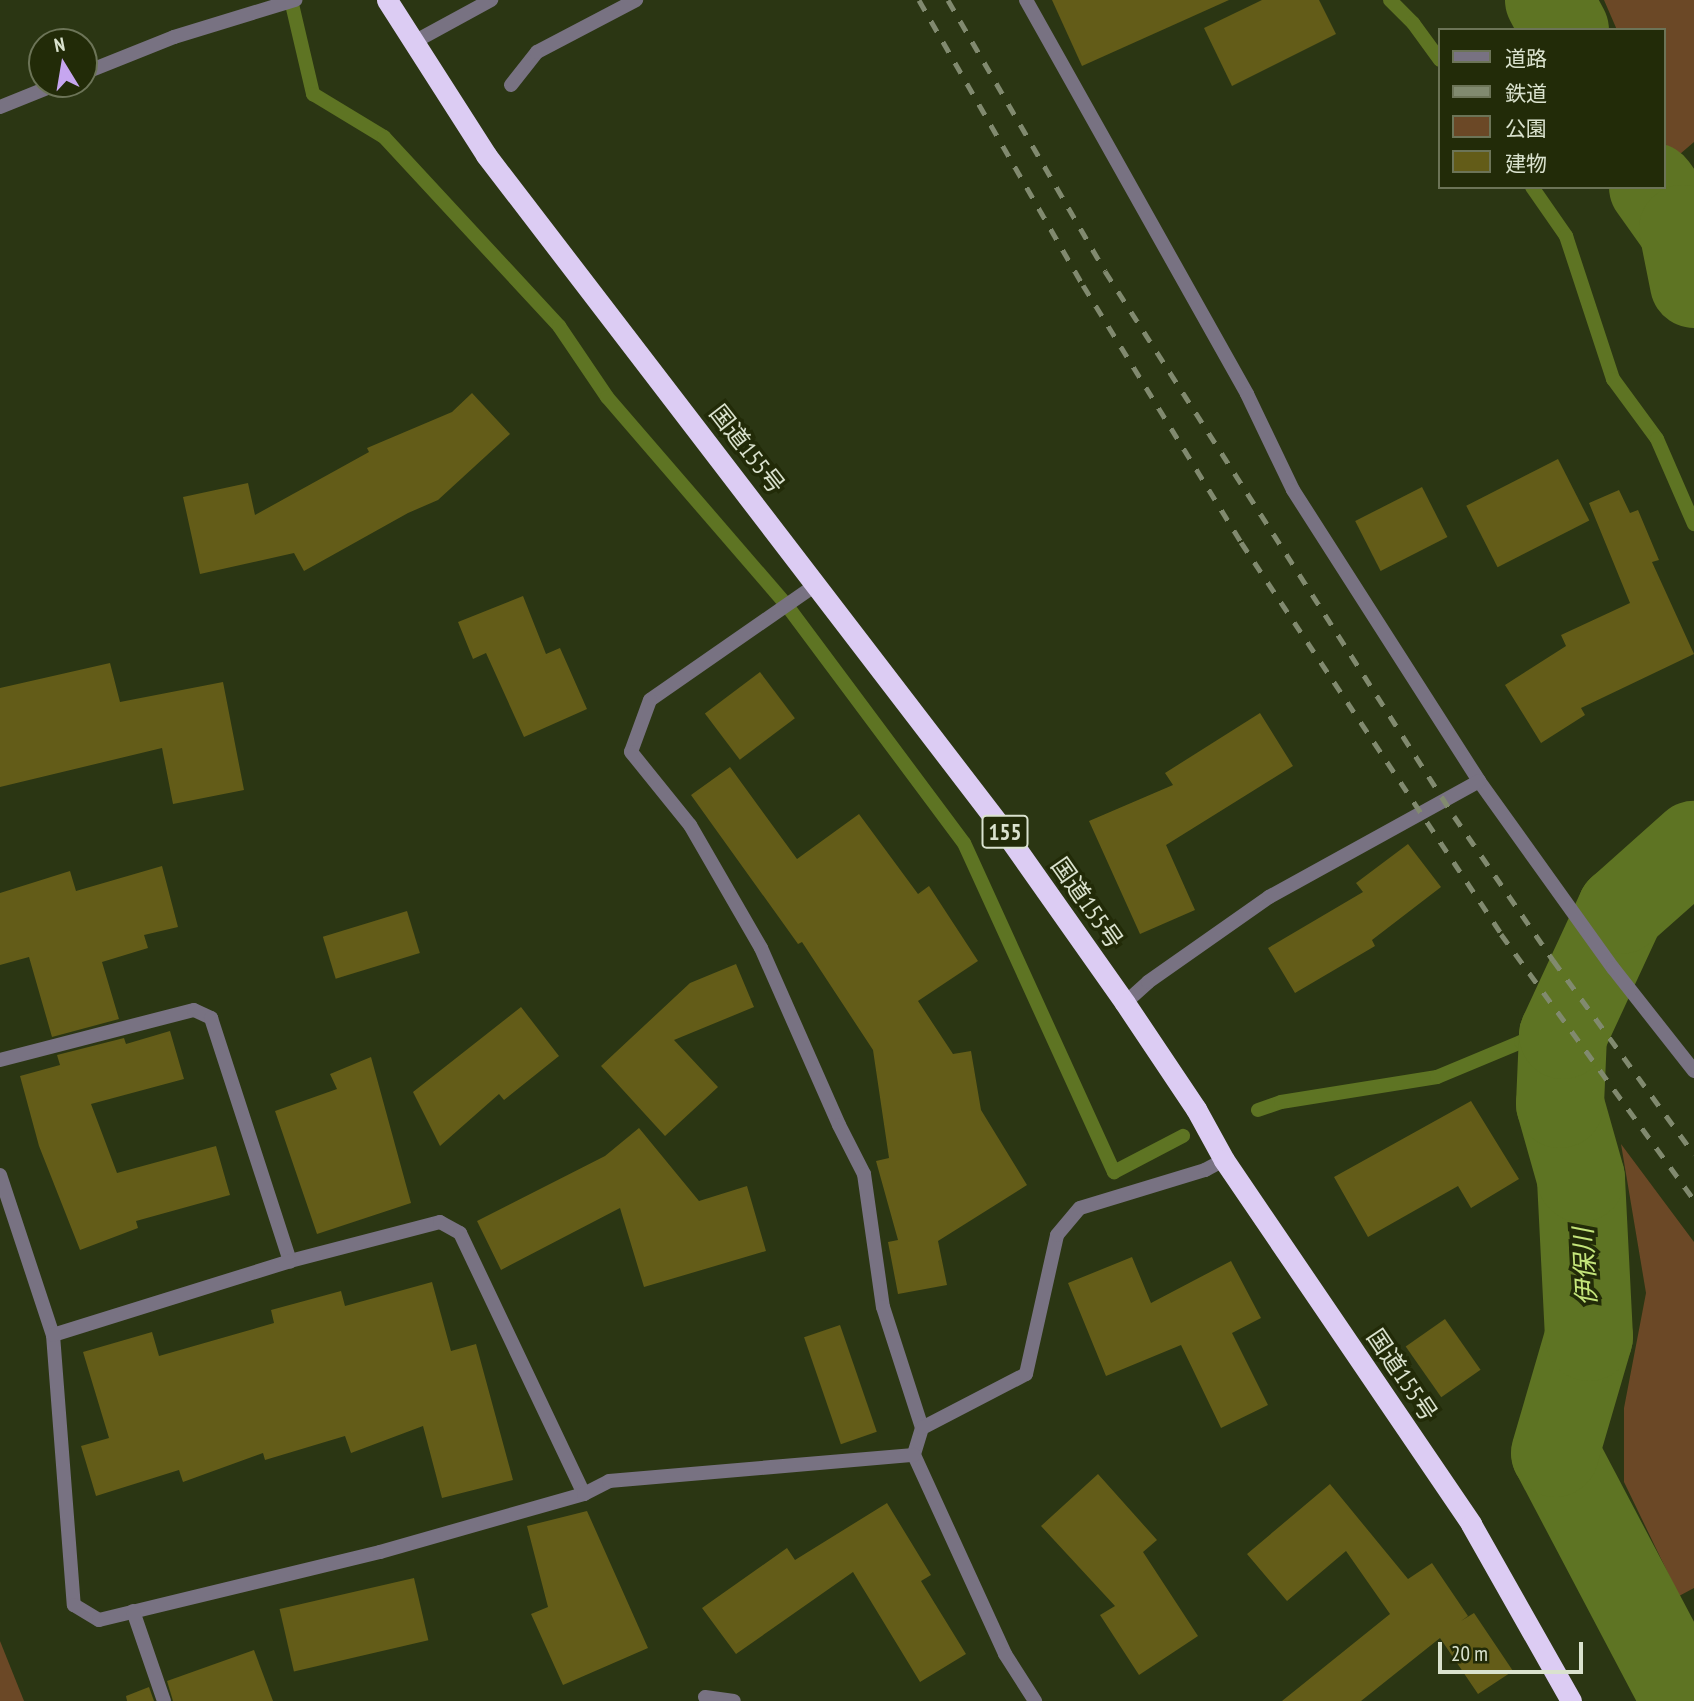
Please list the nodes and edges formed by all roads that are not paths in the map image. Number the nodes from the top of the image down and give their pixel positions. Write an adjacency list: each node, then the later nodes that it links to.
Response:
1 (295, 0): 7 (street)
2 (387, 0): 6 (highway, 国道155号 / 155)
3 (491, 0): 6 (street)
4 (636, 0): 8 (street)
5 (1026, 0): 12 (street)
6 (414, 42): 11 (highway, 国道155号 / 155)
7 (98, 67)
8 (511, 85)
9 (28, 96): 10 (street)
10 (0, 107)
11 (817, 584): 13 (highway, 国道155号 / 155); 20 (street)
12 (1479, 781): 13 (street); 15 (street)
13 (1125, 1003): 16 (highway, 国道155号 / 155)
14 (0, 1060): 18 (street)
15 (1694, 1071)
16 (1224, 1160): 20 (street); 28 (highway, 国道155号 / 155)
17 (0, 1175): 19 (street)
18 (289, 1261): 19 (street); 22 (street)
19 (53, 1335): 23 (street)
20 (922, 1429): 21 (street)
21 (914, 1455): 22 (street); 27 (street)
22 (584, 1494): 23 (street)
23 (133, 1611): 25 (street)
24 (705, 1697): 26 (street)
25 (164, 1701)
26 (734, 1701)
27 (1035, 1701)
28 (1571, 1701)

